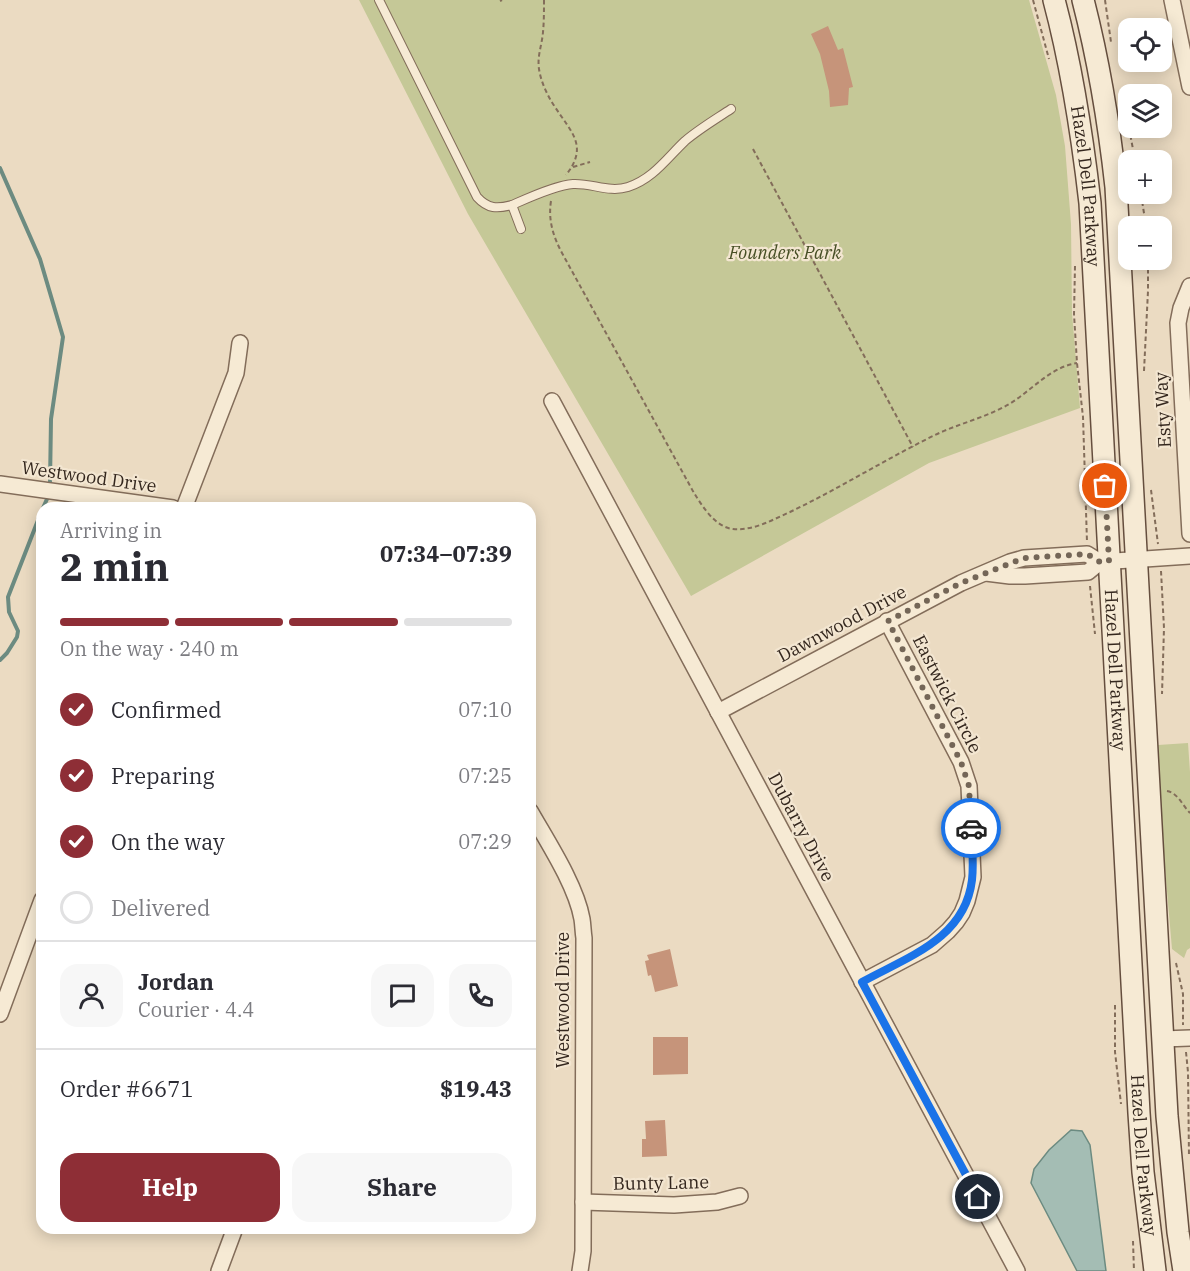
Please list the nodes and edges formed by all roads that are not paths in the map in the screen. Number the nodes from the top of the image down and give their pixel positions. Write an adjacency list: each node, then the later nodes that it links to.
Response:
1 (379, 0): 7 (lane)
2 (1054, 0): 18 (main road, Hazel Dell Parkway)
3 (1083, 0): 17 (main road, Hazel Dell Parkway)
4 (1172, 0): 5 (street)
5 (1190, 87)
6 (731, 109): 7 (lane)
7 (512, 205): 8 (lane)
8 (521, 229)
9 (1190, 286): 15 (street, Esty Way)
10 (240, 343): 14 (street)
11 (552, 401): 20 (street, Dubarry Drive)
12 (0, 484): 13 (street, Westwood Drive)
13 (130, 502)
14 (186, 502)
15 (1190, 534)
16 (1190, 556): 17 (street, Dawnwood Drive)
17 (1137, 559): 18 (street, Dawnwood Drive); 26 (main road, Hazel Dell Parkway)
18 (1105, 561): 19 (street, Dawnwood Drive); 33 (main road, Hazel Dell Parkway)
19 (888, 621): 20 (street, Dawnwood Drive); 23 (street, Eastwick Circle)
20 (718, 712): 23 (street, Dubarry Drive)
21 (536, 821): 28 (street, Westwood Drive)
22 (36, 916): 24 (street)
23 (862, 982): 32 (street, Dubarry Drive)
24 (0, 1014)
25 (1190, 1038): 26 (street)
26 (1163, 1039): 34 (main road, Hazel Dell Parkway)
27 (740, 1196): 28 (street, Bunty Lane)
28 (583, 1203): 31 (street, Westwood Drive)
29 (233, 1234): 30 (street)
30 (219, 1271)
31 (580, 1271)
32 (1017, 1271)
33 (1155, 1271)
34 (1184, 1271)

